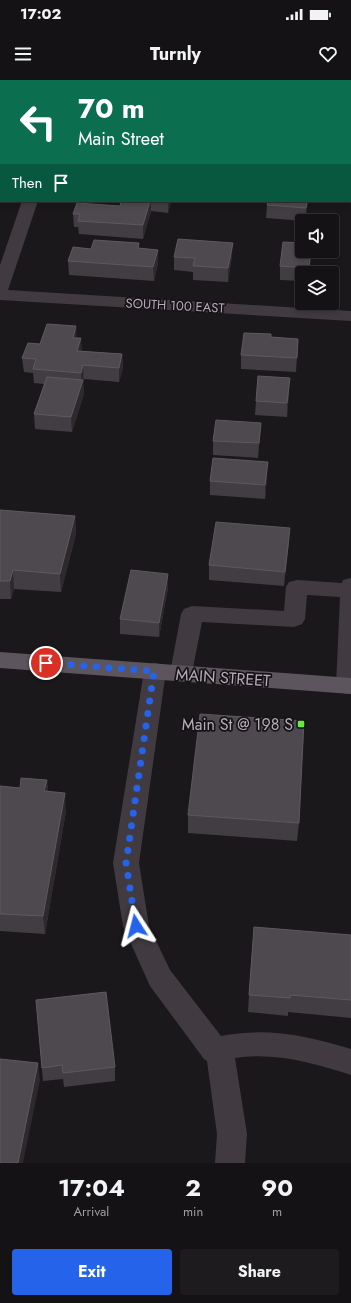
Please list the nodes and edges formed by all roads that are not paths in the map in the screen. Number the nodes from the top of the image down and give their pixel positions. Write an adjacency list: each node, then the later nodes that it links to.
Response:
1 (30, 202): 2 (street)
2 (0, 290)
3 (0, 295): 4 (street, SOUTH 100 EAST)
4 (351, 316)
5 (351, 586): 6 (street)
6 (351, 591): 9 (street); 10 (street)
7 (0, 660): 8 (main road, MAIN STREET)
8 (154, 671): 9 (main road, MAIN STREET); 11 (street)
9 (181, 673): 10 (main road, MAIN STREET)
10 (349, 686)
11 (214, 1050): 12 (street); 13 (street)
12 (351, 1062)
13 (230, 1163)

